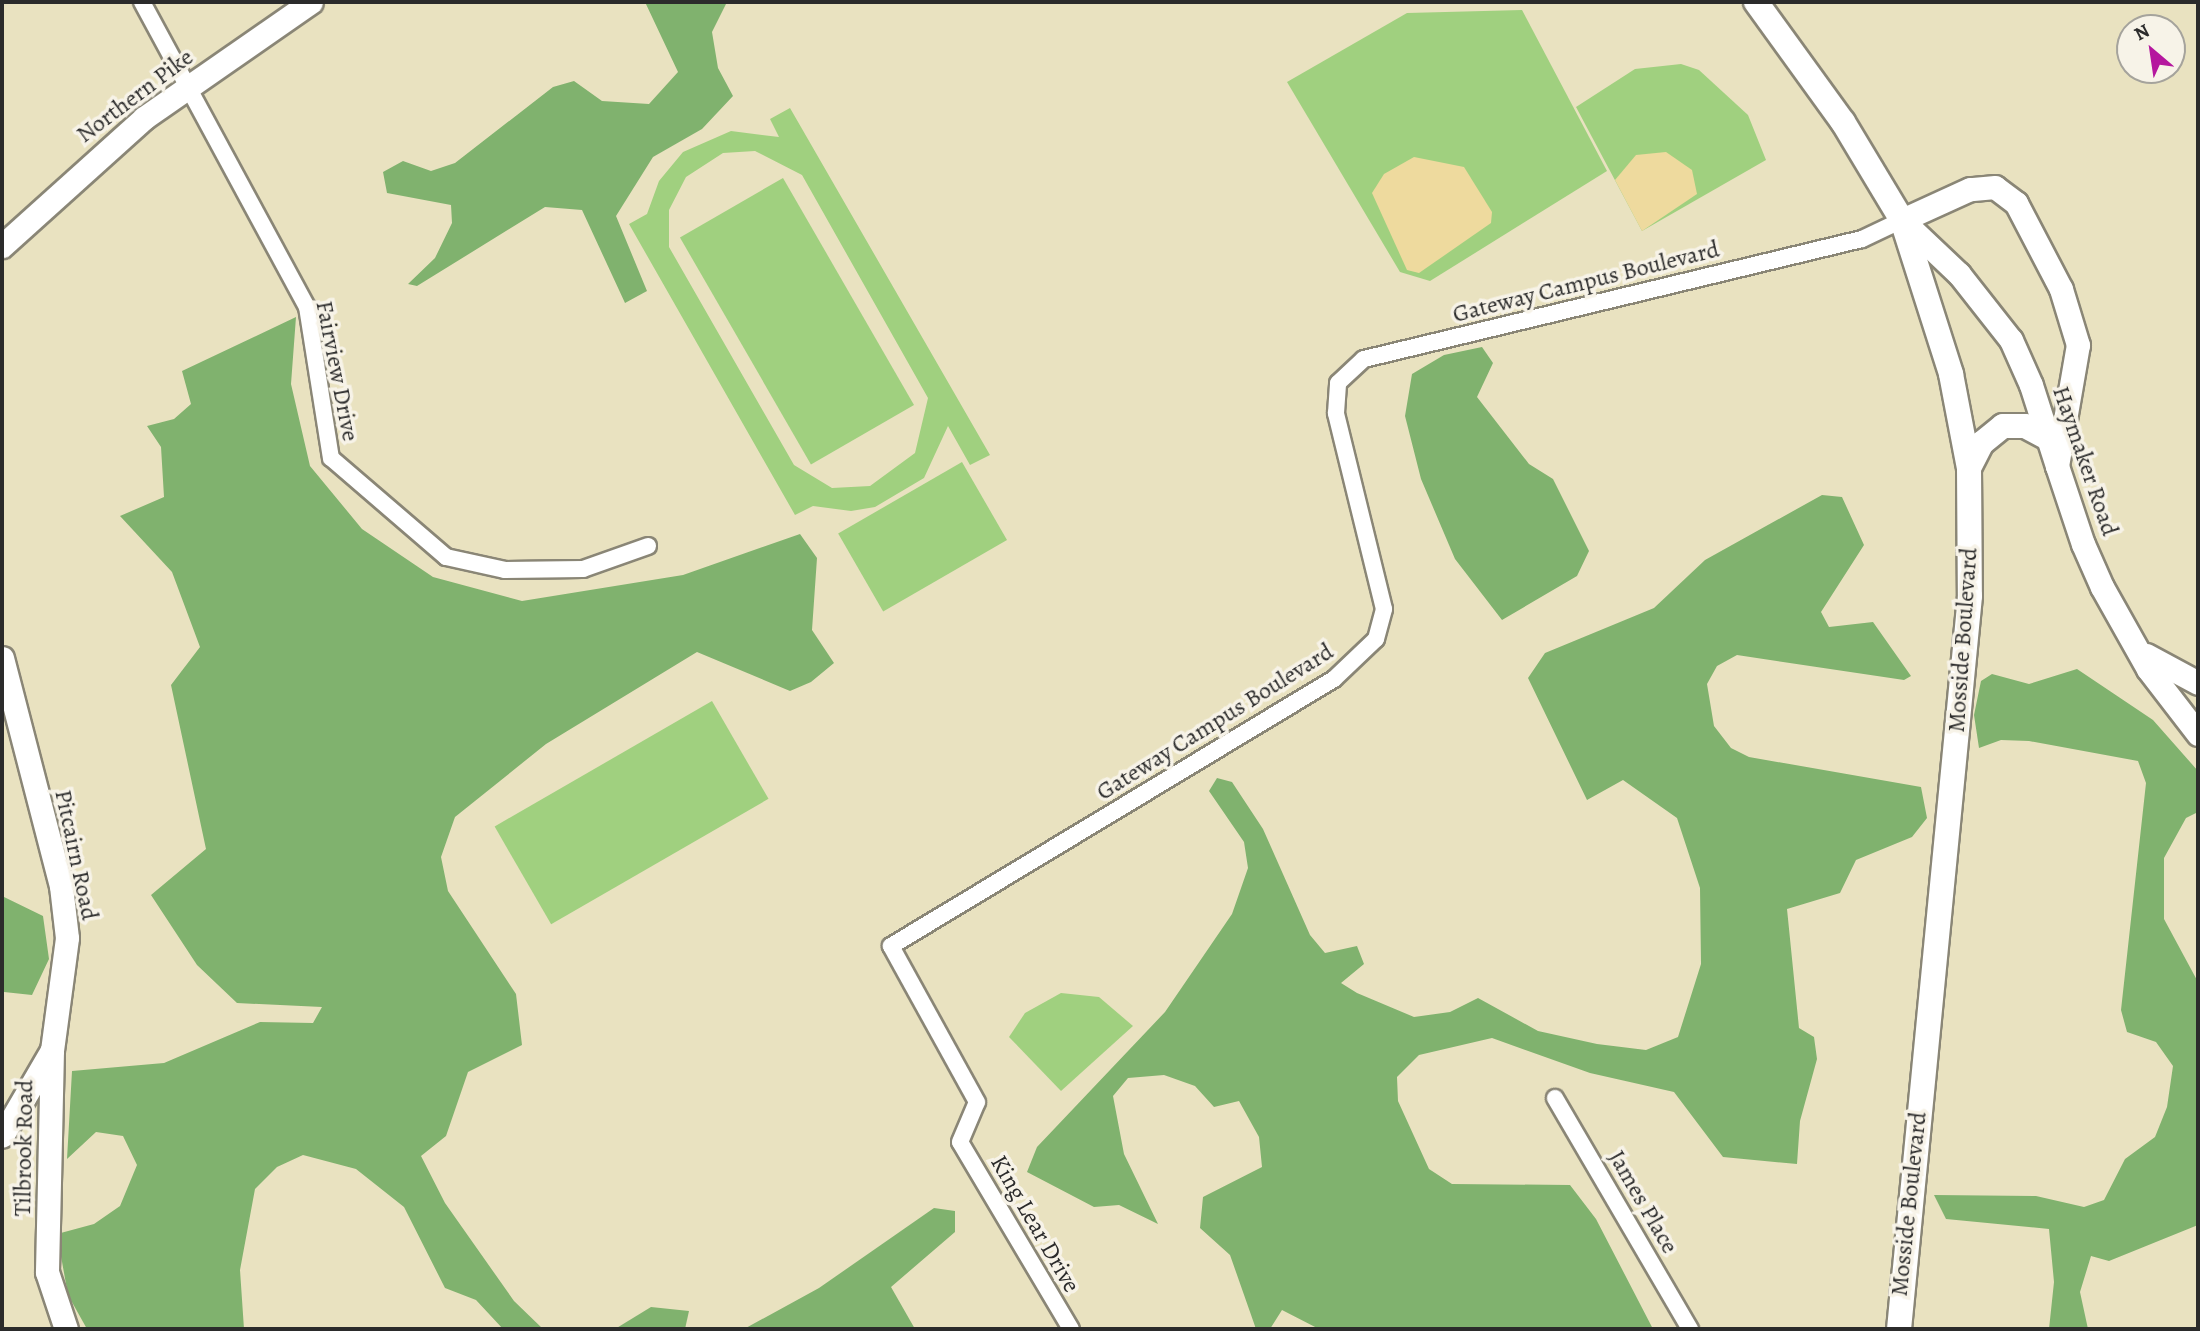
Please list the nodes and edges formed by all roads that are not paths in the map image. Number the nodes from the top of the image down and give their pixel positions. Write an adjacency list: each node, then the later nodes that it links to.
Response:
1 (142, 2): 4 (street, Fairview Drive)
2 (311, 2): 4 (street, Northern Pike)
3 (1756, 2): 5 (main road, Mosside Boulevard)
4 (190, 85): 6 (street, Northern Pike); 10 (street, Fairview Drive)
5 (1902, 220): 7 (street, Haymaker Road); 8 (street); 9 (main road, Mosside Boulevard); 18 (street, Gateway Campus Boulevard)
6 (2, 246)
7 (2048, 438): 8 (street, Haymaker Road); 9 (main road)
8 (2057, 466): 11 (street, Haymaker Road)
9 (1969, 468): 22 (main road, Mosside Boulevard)
10 (648, 546)
11 (2135, 648): 13 (street); 14 (street, Haymaker Road)
12 (2, 658): 15 (street, Pitcairn Road)
13 (2198, 683)
14 (2198, 732)
15 (52, 1050): 17 (street, Pitcairn Road); 19 (street, Tilbrook Road)
16 (1555, 1098): 21 (street, James Place)
17 (2, 1136)
18 (960, 1142): 20 (street, King Lear Drive)
19 (66, 1329)
20 (1071, 1329)
21 (1690, 1329)
22 (1899, 1329)

